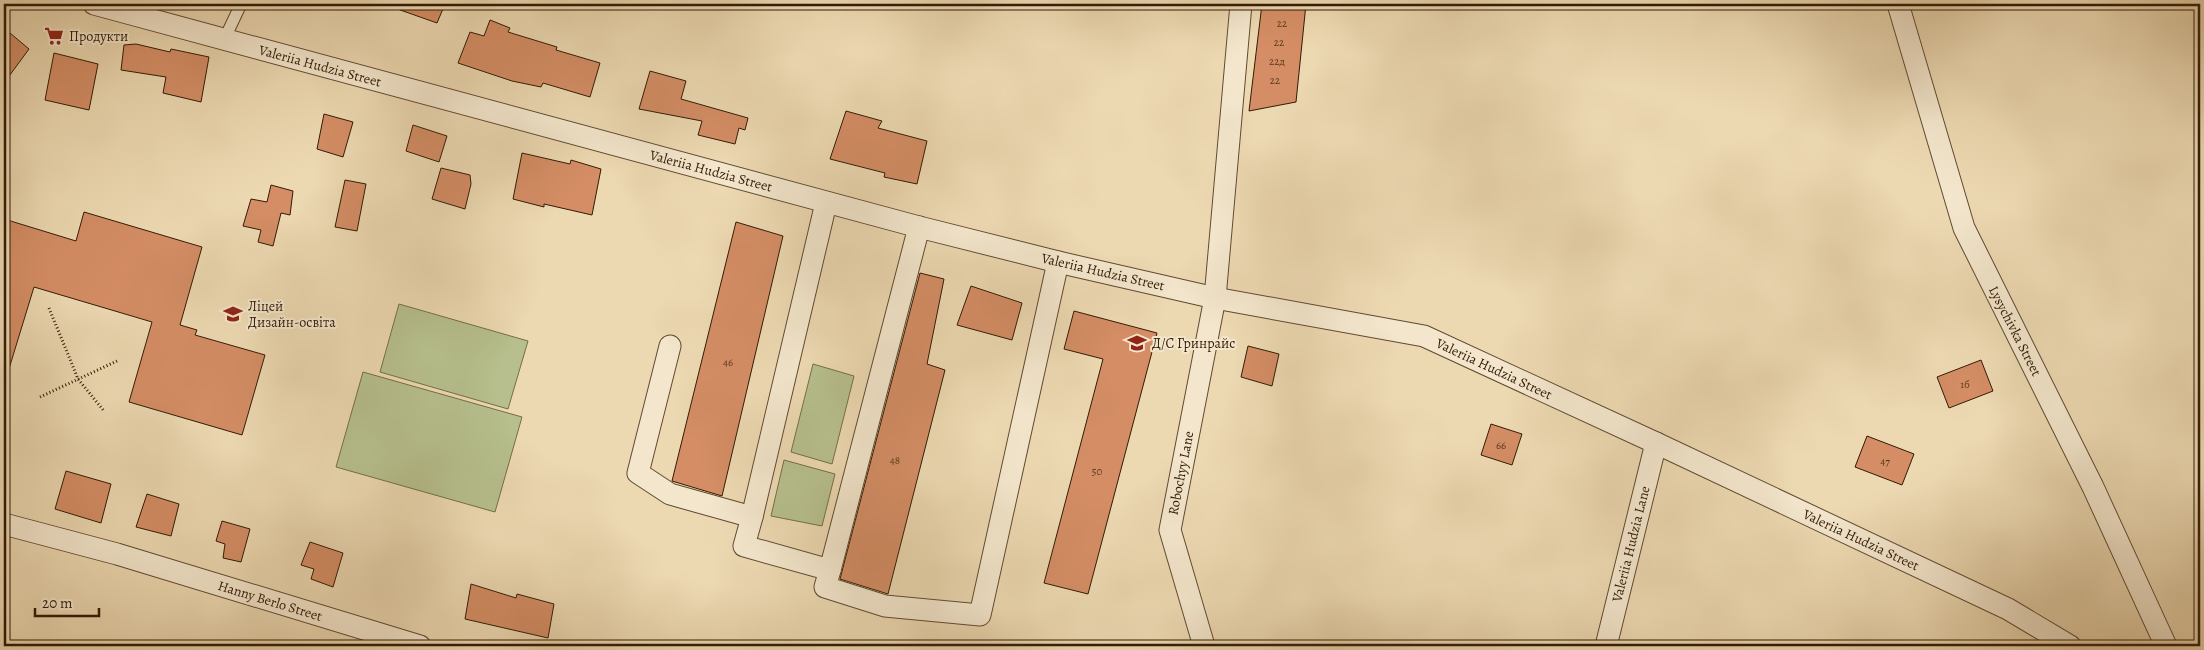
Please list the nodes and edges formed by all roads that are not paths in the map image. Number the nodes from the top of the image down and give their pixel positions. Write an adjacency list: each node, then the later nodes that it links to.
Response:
1 (94, 4): 5 (street, Valeriia Hudzia Street)
2 (241, 4): 5 (lane)
3 (1241, 4): 9 (street, Robochyy Lane)
4 (1898, 4): 19 (street, Lysychivka Street)
5 (224, 40): 6 (street, Valeriia Hudzia Street)
6 (826, 202): 7 (street, Valeriia Hudzia Street); 12 (street)
7 (919, 227): 8 (street, Valeriia Hudzia Street); 14 (street)
8 (1058, 262): 9 (street, Valeriia Hudzia Street); 14 (street)
9 (1215, 298): 11 (street, Valeriia Hudzia Street); 16 (street, Robochyy Lane)
10 (670, 346): 12 (street)
11 (1656, 443): 17 (street, Valeriia Hudzia Lane); 18 (street, Valeriia Hudzia Street)
12 (752, 517): 14 (street)
13 (4, 524): 15 (street, Hanny Berlo Street)
14 (830, 570)
15 (420, 646)
16 (1204, 646)
17 (1606, 646)
18 (2070, 646)
19 (2166, 646)

